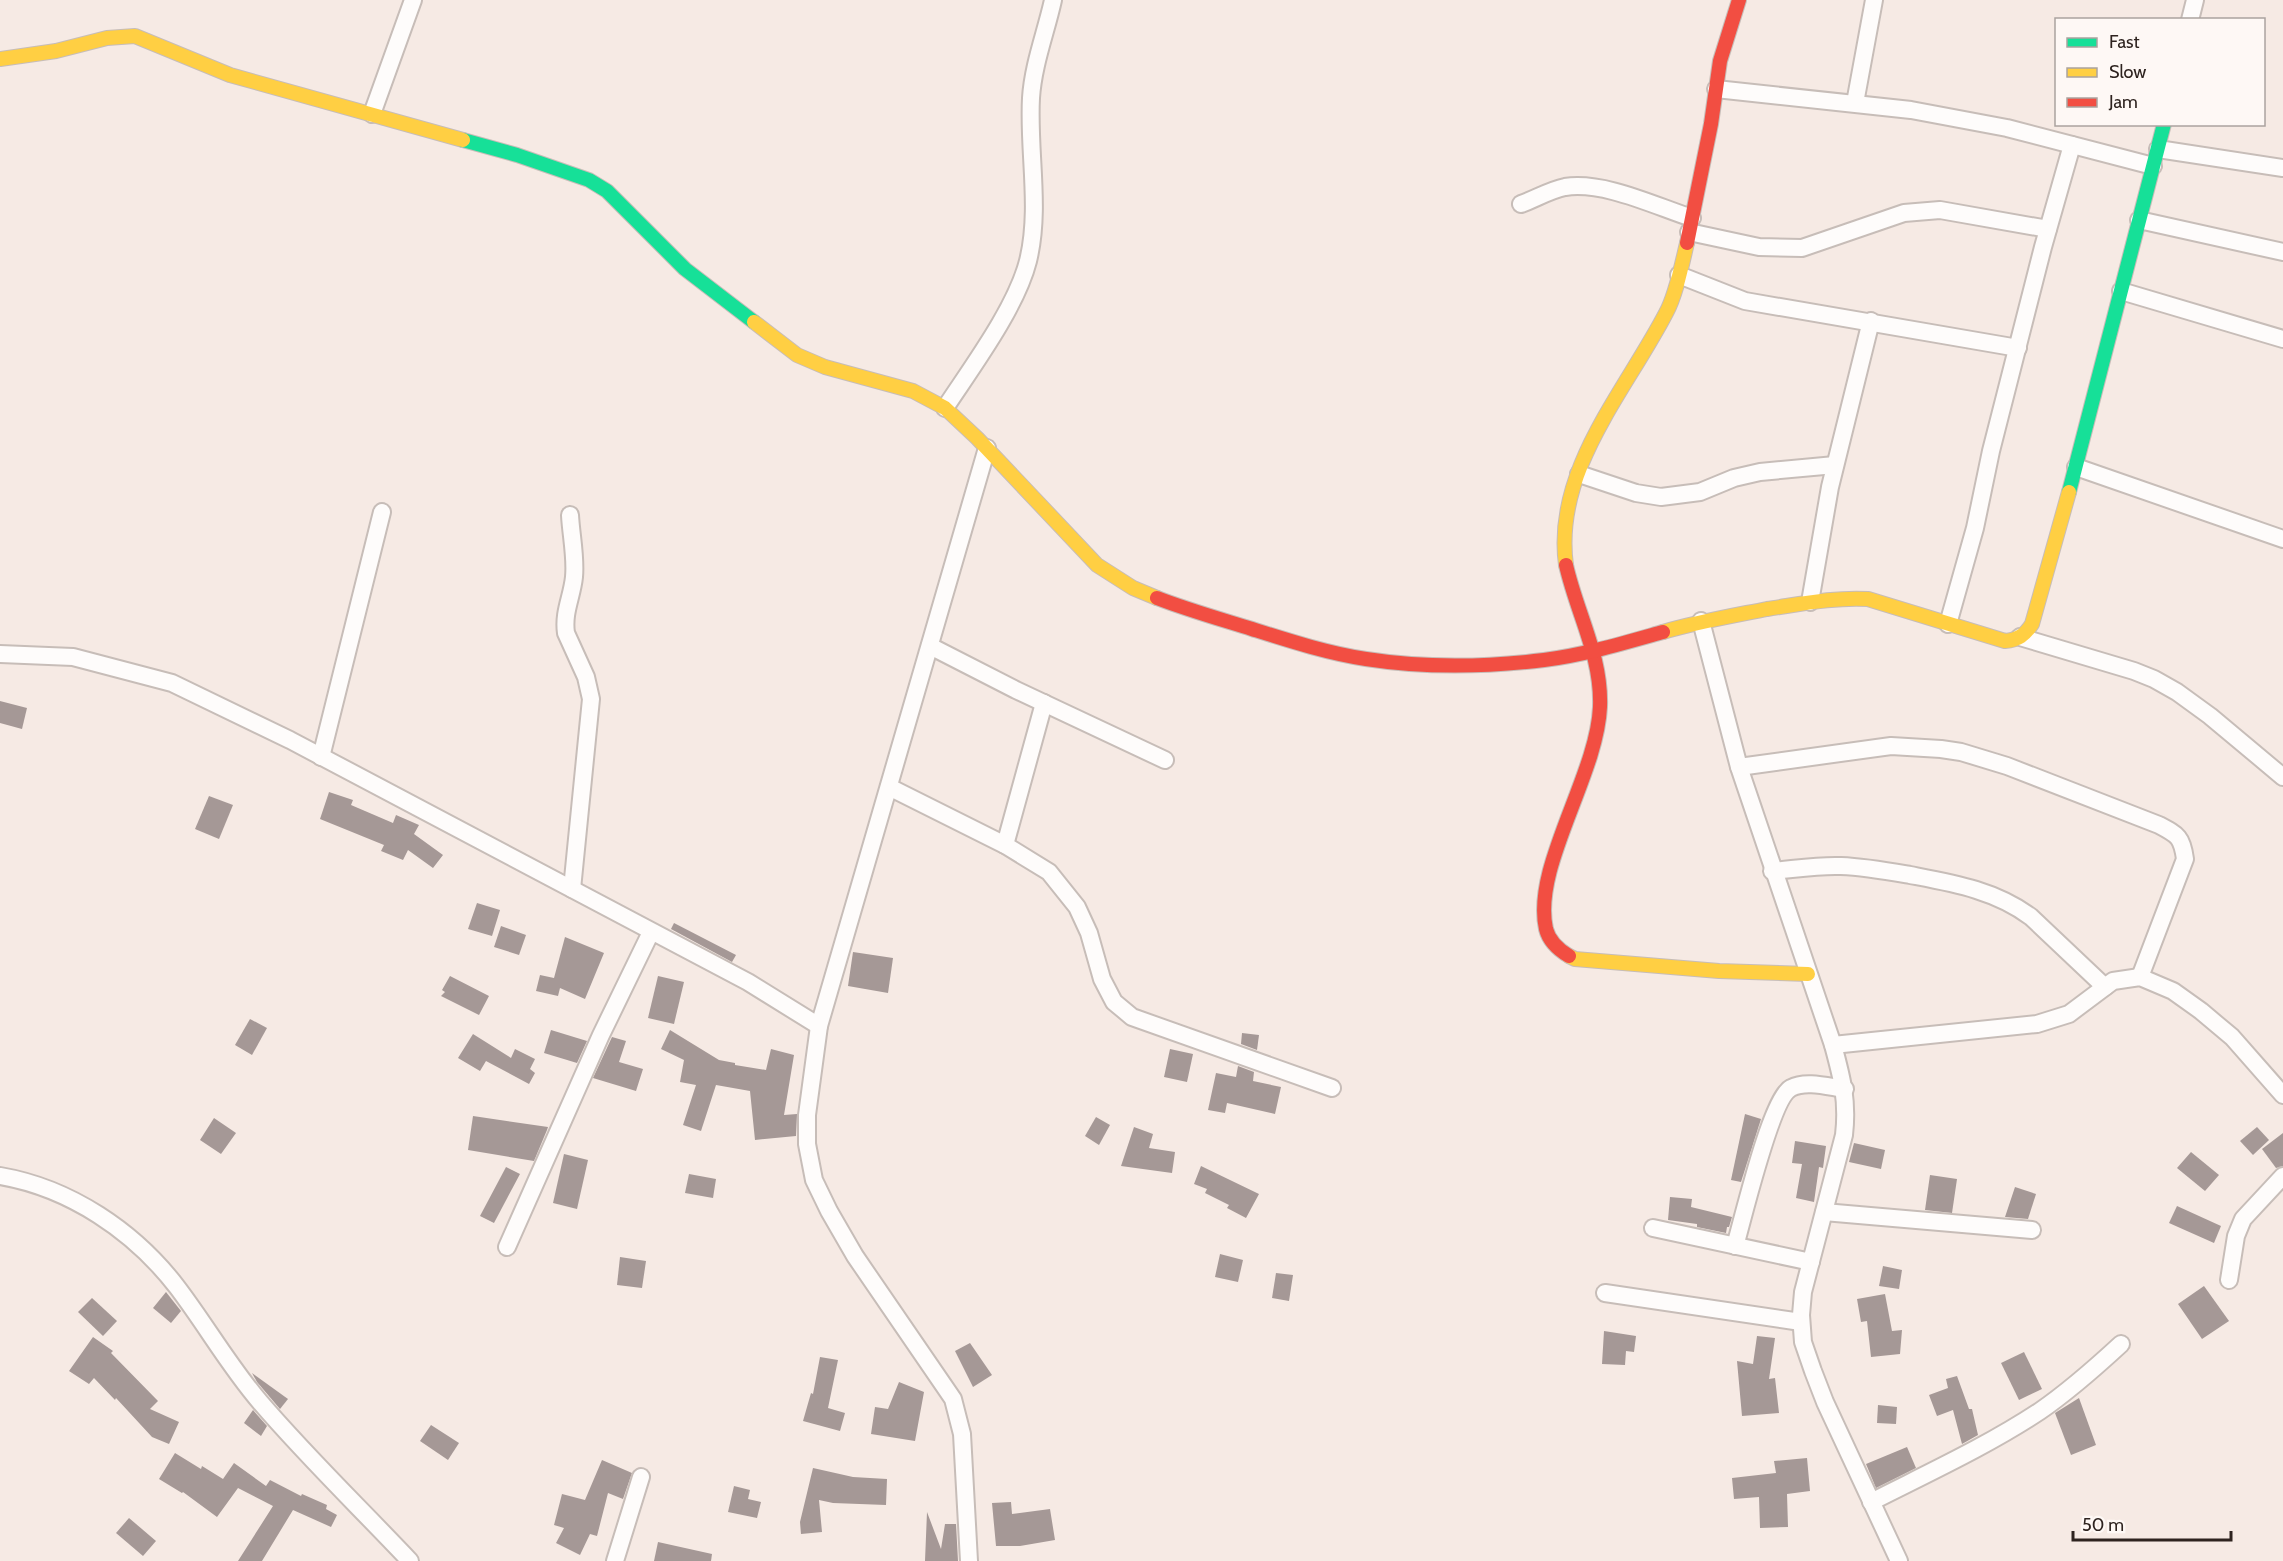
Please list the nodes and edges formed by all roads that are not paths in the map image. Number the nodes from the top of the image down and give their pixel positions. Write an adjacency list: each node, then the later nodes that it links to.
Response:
1 (413, 0): 10 (street)
2 (1053, 0): 26 (street)
3 (1739, 0): 8 (street)
4 (1874, 0): 9 (street)
5 (2195, 0): 6 (street)
6 (2190, 18)
7 (0, 60): 10 (street)
8 (1716, 88): 9 (street); 18 (street)
9 (1855, 103): 12 (street)
10 (372, 114): 26 (street)
11 (2164, 126): 13 (street)
12 (2072, 145): 14 (street); 19 (street)
13 (2158, 149): 14 (street); 15 (street)
14 (2153, 166): 17 (street)
15 (2283, 168)
16 (1521, 204): 18 (street)
17 (2139, 220): 20 (street); 22 (street)
18 (1691, 225): 19 (street); 21 (street)
19 (2048, 229): 25 (street)
20 (2283, 252)
21 (1680, 275): 23 (street); 30 (street)
22 (2121, 291): 24 (street); 29 (street)
23 (1871, 321): 25 (street); 28 (street)
24 (2283, 339)
25 (2018, 348): 36 (street)
26 (945, 408): 27 (street)
27 (987, 448): 38 (street); 39 (street)
28 (1835, 465): 30 (street); 34 (street)
29 (2076, 468): 33 (street); 37 (street)
30 (1579, 474): 39 (street)
31 (382, 512): 42 (street)
32 (570, 515): 49 (street)
33 (2283, 539)
34 (1810, 602): 35 (street); 36 (street)
35 (1701, 621): 39 (street); 44 (street)
36 (1948, 624): 37 (street)
37 (2020, 638): 45 (street)
38 (930, 646): 41 (street); 46 (street)
39 (1594, 651): 51 (street)
40 (0, 654): 42 (street)
41 (1044, 703): 43 (street); 47 (street)
42 (321, 757): 49 (street)
43 (1165, 760)
44 (1739, 767): 48 (street); 52 (street)
45 (2280, 767)
46 (889, 788): 47 (street); 54 (street)
47 (1005, 846): 56 (street)
48 (1772, 871): 51 (street); 53 (street)
49 (572, 889): 50 (street)
50 (651, 932): 54 (street); 65 (street)
51 (1808, 974): 55 (street)
52 (2140, 976): 53 (street); 58 (street)
53 (2105, 987): 55 (street)
54 (819, 1026): 75 (street)
55 (1833, 1045): 57 (street)
56 (1332, 1088)
57 (1845, 1089): 61 (street); 64 (street)
58 (2283, 1095)
59 (0, 1176): 73 (street)
60 (2283, 1176): 67 (street)
61 (1824, 1212): 63 (street); 66 (street)
62 (1653, 1228): 64 (street)
63 (2032, 1230)
64 (1735, 1246): 66 (street)
65 (507, 1247)
66 (1810, 1263): 69 (street)
67 (2229, 1280)
68 (1605, 1293): 69 (street)
69 (1801, 1322): 72 (street)
70 (2121, 1344): 72 (street)
71 (641, 1477): 74 (street)
72 (1871, 1502): 76 (street)
73 (410, 1561)
74 (615, 1561)
75 (969, 1561)
76 (1899, 1561)

